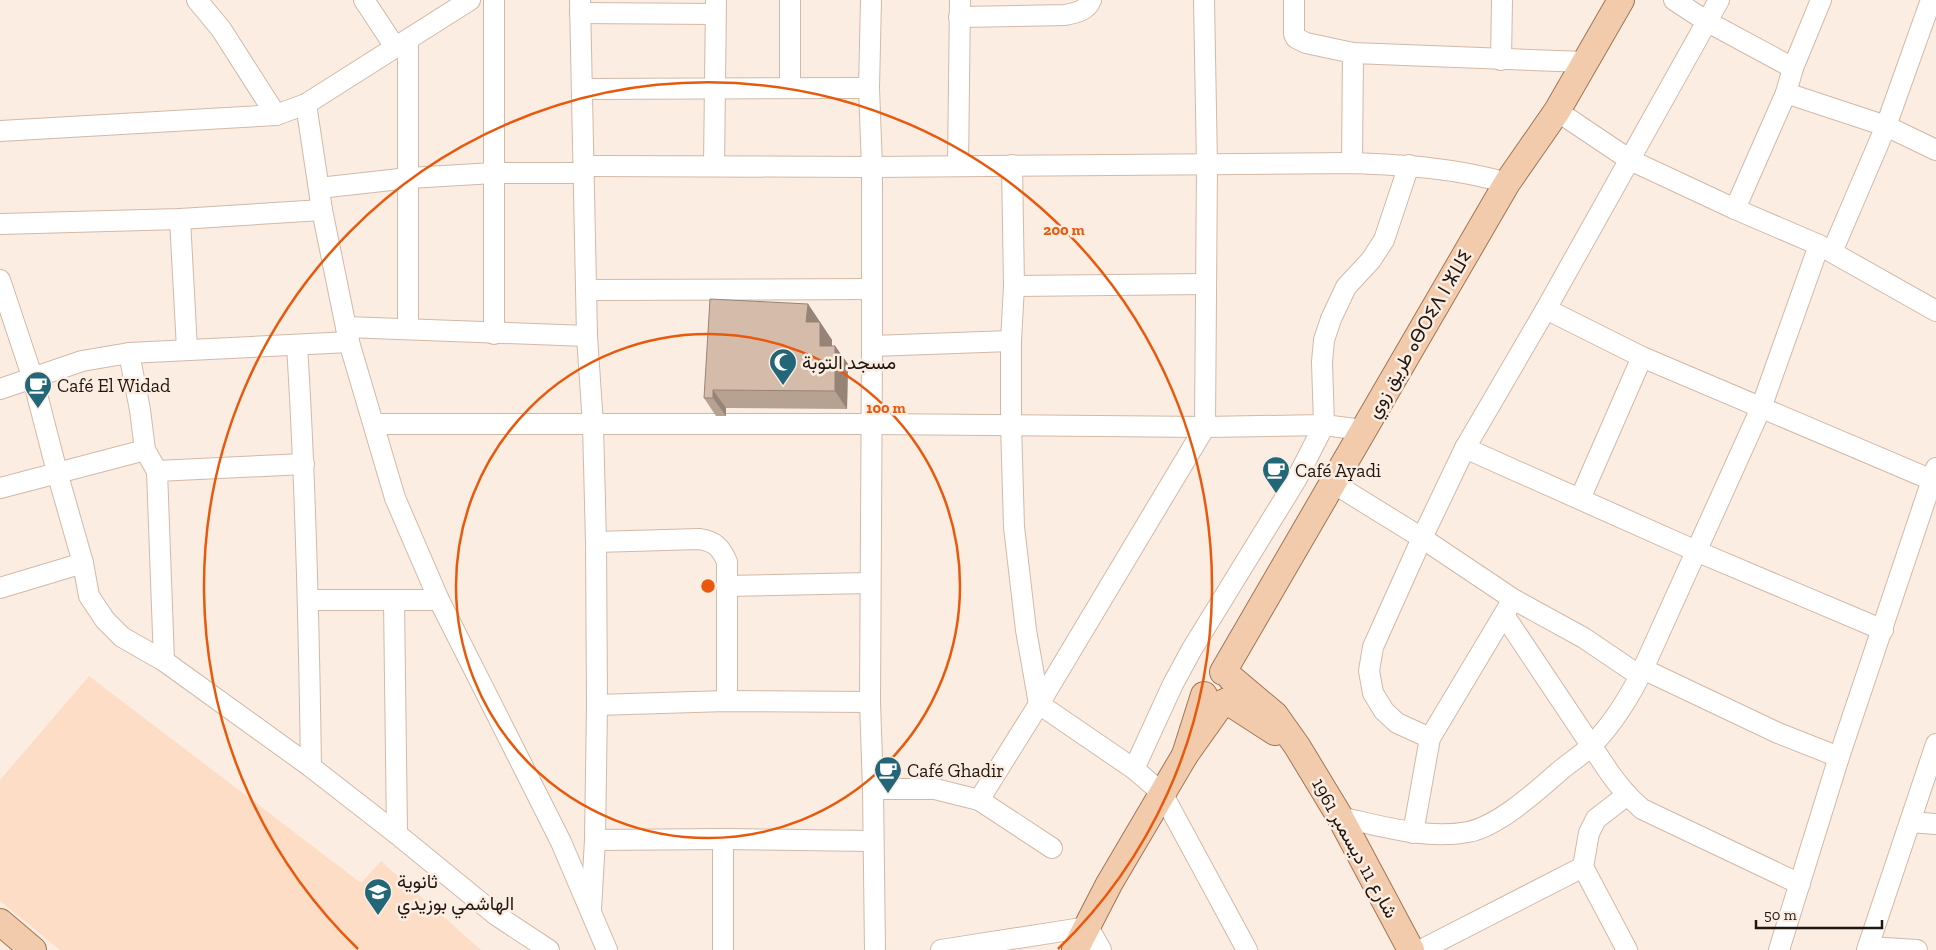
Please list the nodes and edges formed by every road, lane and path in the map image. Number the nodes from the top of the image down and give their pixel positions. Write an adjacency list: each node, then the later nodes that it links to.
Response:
1 (197, 0): 32 (street)
2 (364, 0): 20 (street)
3 (470, 0): 20 (street)
4 (494, 0): 45 (street)
5 (790, 0): 25 (street)
6 (871, 0): 26 (street)
7 (1091, 0): 18 (street)
8 (1204, 0): 39 (street)
9 (1294, 0): 21 (street)
10 (1502, 0): 22 (street)
11 (1621, 0): 23 (main road, طريق زوي ⴰⴱⵔⵉⴷ ⵏ ⵣⵡⵉ)
12 (1674, 0): 19 (street)
13 (1719, 0): 19 (street)
14 (1821, 0): 24 (street)
15 (1931, 0): 33 (street)
16 (580, 6): 17 (street); 27 (street)
17 (715, 7): 28 (street)
18 (960, 8): 42 (street)
19 (1706, 21): 24 (street); 36 (street)
20 (401, 43): 30 (street); 46 (street)
21 (1353, 53): 22 (street); 37 (street)
22 (1501, 60): 23 (street)
23 (1585, 62): 31 (main road, طريق زوي ⴰⴱⵔⵉⴷ ⵏ ⵣⵡⵉ)
24 (1794, 68): 29 (street)
25 (790, 88): 26 (street); 28 (street)
26 (869, 88): 43 (street)
27 (582, 89): 28 (street); 44 (street)
28 (714, 89): 41 (street)
29 (1786, 93): 33 (street); 49 (street)
30 (306, 104): 32 (street); 48 (street)
31 (1557, 111): 36 (street); 47 (main road, طريق زوي ⴰⴱⵔⵉⴷ ⵏ ⵣⵡⵉ)
32 (276, 115): 34 (street)
33 (1886, 126): 35 (street); 53 (street)
34 (0, 131)
35 (1936, 150)
36 (1630, 160): 49 (street); 59 (street)
37 (1352, 164): 39 (street); 40 (street)
38 (1012, 165): 39 (street); 42 (street); 56 (street)
39 (1207, 165): 55 (street)
40 (1409, 165): 47 (street); 78 (street)
41 (714, 166): 43 (street); 44 (street)
42 (958, 166): 43 (street)
43 (872, 167): 57 (street)
44 (584, 170): 45 (street); 58 (street)
45 (494, 173): 46 (street); 63 (street)
46 (409, 178): 48 (street); 61 (street)
47 (1507, 182): 80 (main road, طريق زوي ⴰⴱⵔⵉⴷ ⵏ ⵣⵡⵉ)
48 (319, 188): 50 (street)
49 (1735, 209): 53 (street)
50 (322, 210): 51 (street); 62 (street)
51 (180, 219): 52 (street); 68 (street)
52 (0, 224)
53 (1826, 248): 60 (street); 73 (street)
54 (0, 280): 71 (street)
55 (1206, 284): 56 (street); 79 (street)
56 (1014, 286): 65 (street)
57 (872, 289): 58 (street); 67 (street)
58 (586, 290): 64 (street)
59 (1546, 309): 70 (street); 81 (street)
60 (1936, 311)
61 (408, 329): 62 (street); 63 (street)
62 (347, 334): 66 (street); 74 (street)
63 (494, 334): 64 (street)
64 (587, 336): 77 (street)
65 (1011, 340): 67 (street); 76 (street)
66 (297, 346): 68 (street); 83 (street)
67 (872, 346): 75 (street)
68 (187, 349): 69 (street)
69 (129, 353): 71 (street); 82 (street)
70 (1642, 357): 73 (street); 89 (street)
71 (33, 379): 72 (street); 85 (street)
72 (0, 389)
73 (1761, 408): 86 (street); 92 (street)
74 (374, 424): 77 (street); 99 (street)
75 (871, 424): 76 (street); 77 (street); 94 (street)
76 (1011, 424): 79 (street); 107 (street)
77 (593, 425): 91 (street)
78 (1324, 425): 79 (street); 80 (street); 114 (street)
79 (1205, 427): 107 (street)
80 (1363, 430): 87 (main road, طريق زوي ⴰⴱⵔⵉⴷ ⵏ ⵣⵡⵉ)
81 (1466, 448): 89 (street); 90 (street)
82 (145, 450): 84 (street); 85 (street)
83 (304, 464): 84 (street); 97 (street)
84 (157, 471): 102 (street)
85 (57, 472): 88 (street); 93 (street)
86 (1934, 474): 101 (street)
87 (1333, 483): 90 (street); 104 (main road, طريق زوي ⴰⴱⵔⵉⴷ ⵏ ⵣⵡⵉ)
88 (0, 488)
89 (1580, 499): 92 (street)
90 (1422, 538): 100 (street); 109 (street)
91 (596, 542): 95 (street); 108 (street)
92 (1696, 551): 101 (street); 103 (street)
93 (83, 563): 96 (street); 102 (street)
94 (870, 583): 95 (street); 106 (street)
95 (727, 586): 105 (street)
96 (0, 588)
97 (309, 600): 98 (street); 113 (street)
98 (394, 600): 99 (street); 123 (street)
99 (439, 600): 130 (street)
100 (1509, 607): 103 (street); 109 (street); 111 (street)
101 (1882, 630): 112 (street)
102 (164, 661): 113 (street)
103 (1642, 673): 111 (street); 112 (street)
104 (1222, 690): 116 (main road, طريق زوي ⴰⴱⵔⵉⴷ ⵏ ⵣⵡⵉ); 119 (main road, شارع 11 ديسمبر 1961)
105 (727, 701): 106 (street); 108 (street)
106 (870, 702): 115 (street)
107 (1039, 704): 114 (street); 118 (street)
108 (597, 705): 125 (street)
109 (1430, 738): 122 (street)
110 (1936, 744): 120 (street)
111 (1592, 745): 117 (street); 122 (street)
112 (1839, 757): 129 (street)
113 (311, 767): 123 (street)
114 (1134, 769): 116 (street)
115 (873, 789): 118 (street); 126 (street)
116 (1162, 793): 132 (main road); 142 (street)
117 (1627, 795): 128 (street); 129 (street)
118 (979, 800): 127 (street)
119 (1340, 817): 122 (street); 143 (main road, شارع 11 ديسمبر 1961)
120 (1910, 822): 121 (street); 134 (street)
121 (1936, 824)
122 (1413, 832)
123 (397, 834): 135 (street)
124 (723, 839): 125 (street); 126 (street); 137 (street)
125 (595, 840): 130 (street)
126 (872, 841): 138 (street)
127 (1052, 848)
128 (1583, 866): 144 (street); 145 (street)
129 (1800, 884): 146 (street)
130 (591, 909): 136 (street)
131 (0, 922): 133 (main road)
132 (1088, 926): 139 (street); 140 (main road); 141 (street)
133 (24, 947)
134 (1868, 949): 147 (street)
135 (549, 950)
136 (607, 950)
137 (723, 950)
138 (875, 950)
139 (941, 950)
140 (1075, 950)
141 (1101, 950)
142 (1247, 950)
143 (1411, 950)
144 (1421, 950)
145 (1627, 950)
146 (1779, 950)
147 (1917, 950)

